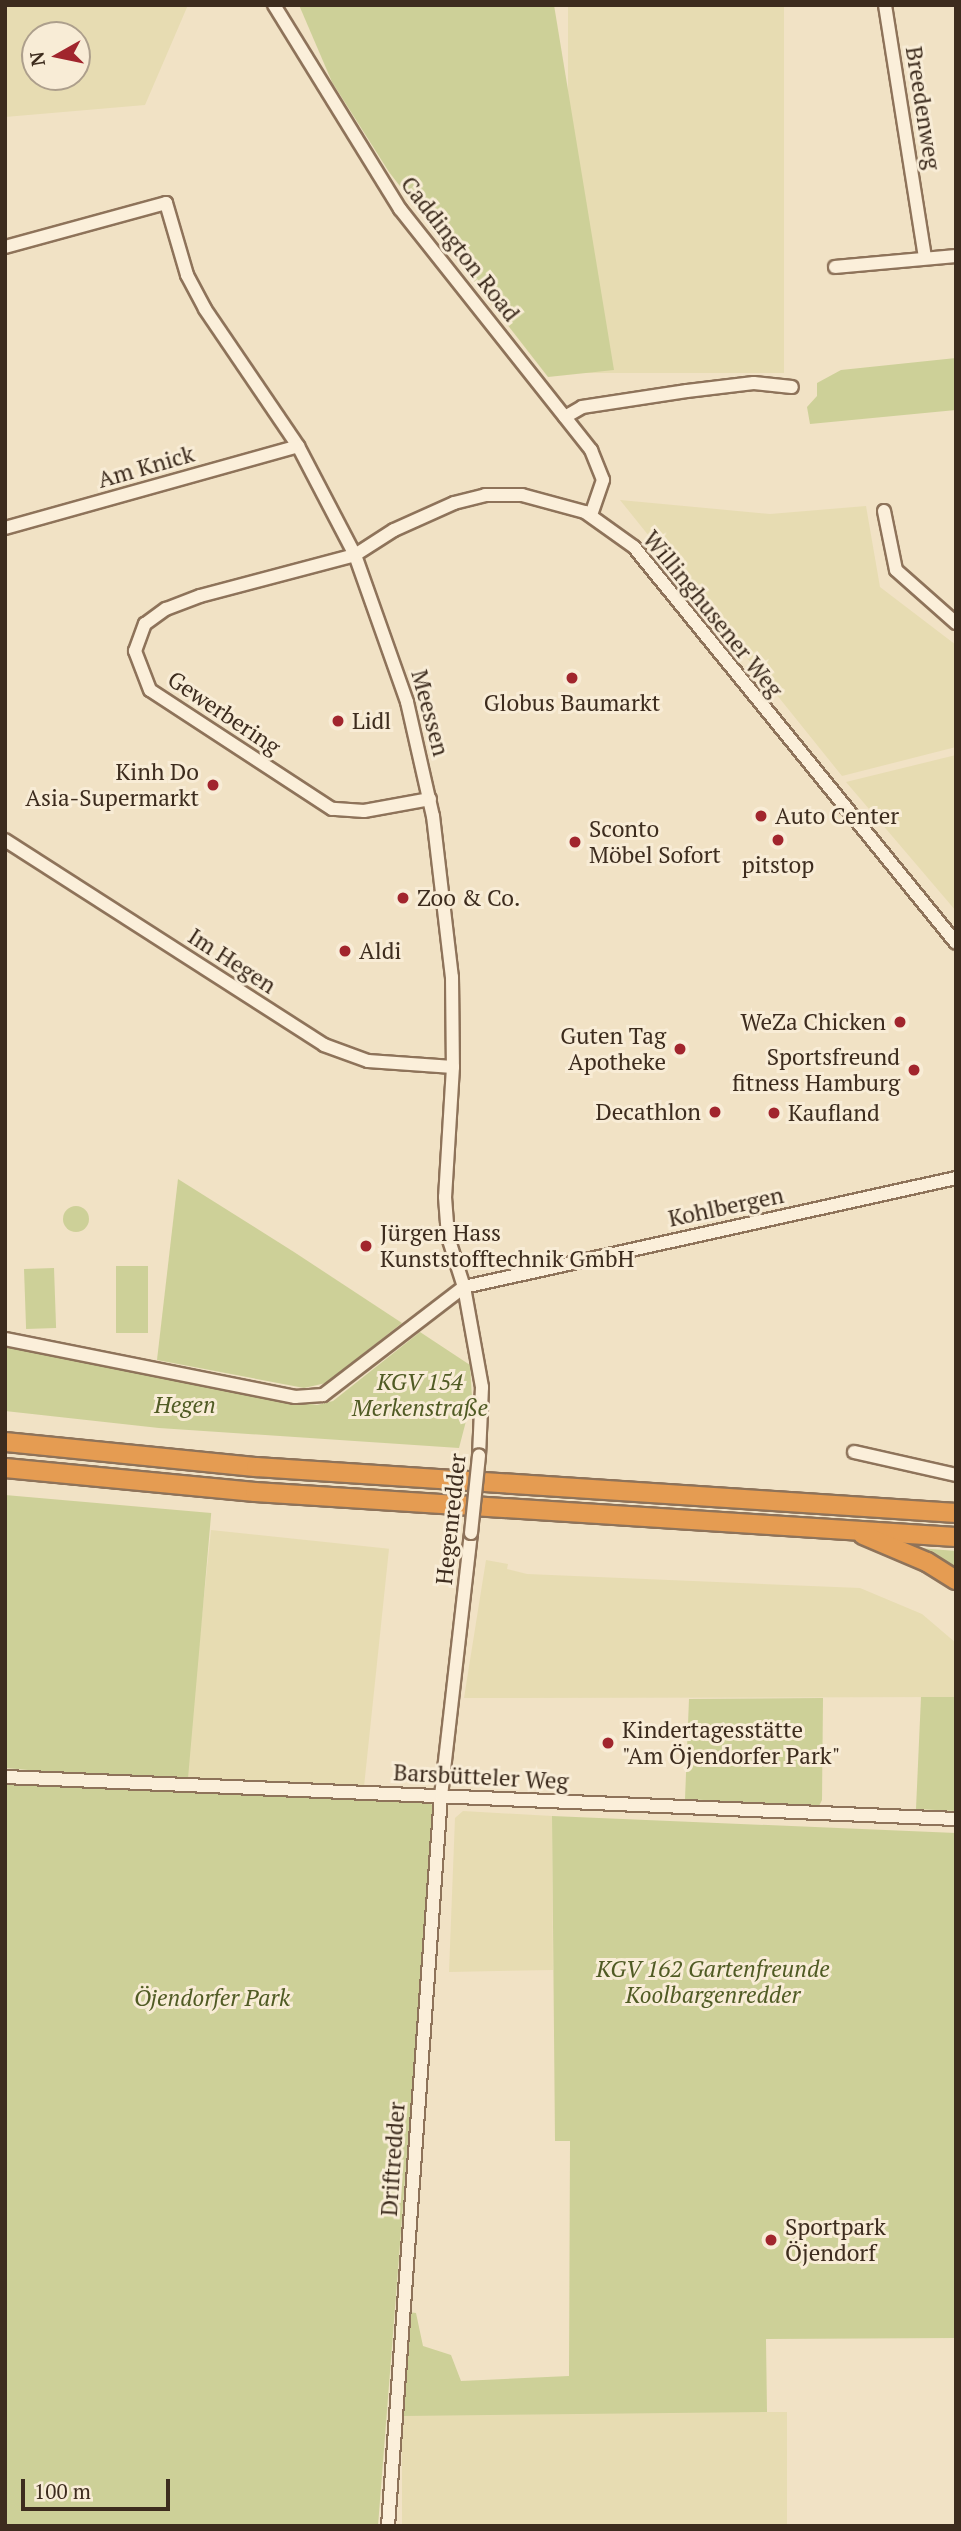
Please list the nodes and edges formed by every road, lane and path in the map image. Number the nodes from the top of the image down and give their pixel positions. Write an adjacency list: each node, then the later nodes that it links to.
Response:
1 (274, 5): 8 (street, Caddington Road)
2 (885, 5): 5 (street, Breedenweg)
3 (5, 247): 9 (street, Meessen)
4 (956, 256): 5 (street)
5 (925, 258): 6 (street)
6 (835, 267)
7 (792, 387): 8 (street)
8 (565, 417): 11 (street, Caddington Road)
9 (298, 446): 12 (street, Am Knick); 13 (street, Meessen)
10 (884, 511): 14 (street)
11 (591, 515): 13 (street, Willinghusener Weg); 17 (street, Willinghusener Weg)
12 (5, 528)
13 (355, 555): 15 (street, Meessen); 15 (street, Gewerbering)
14 (956, 623)
15 (430, 799): 18 (street, Meessen)
16 (5, 840): 18 (street, Im Hegen)
17 (956, 943)
18 (453, 1068): 20 (street, Meessen)
19 (956, 1178): 20 (street, Kohlbergen)
20 (464, 1287): 21 (street); 31 (street, Hegenredder, bridge)
21 (5, 1339)
22 (5, 1442): 26 (highway)
23 (854, 1452): 25 (street)
24 (5, 1468): 27 (highway)
25 (956, 1475)
26 (956, 1513)
27 (851, 1529): 28 (highway); 29 (highway)
28 (956, 1537)
29 (956, 1580)
30 (5, 1777): 31 (street, Barsbütteler Weg)
31 (441, 1796): 32 (street, Barsbütteler Weg); 33 (street, Driftredder)
32 (956, 1819)
33 (388, 2526)

